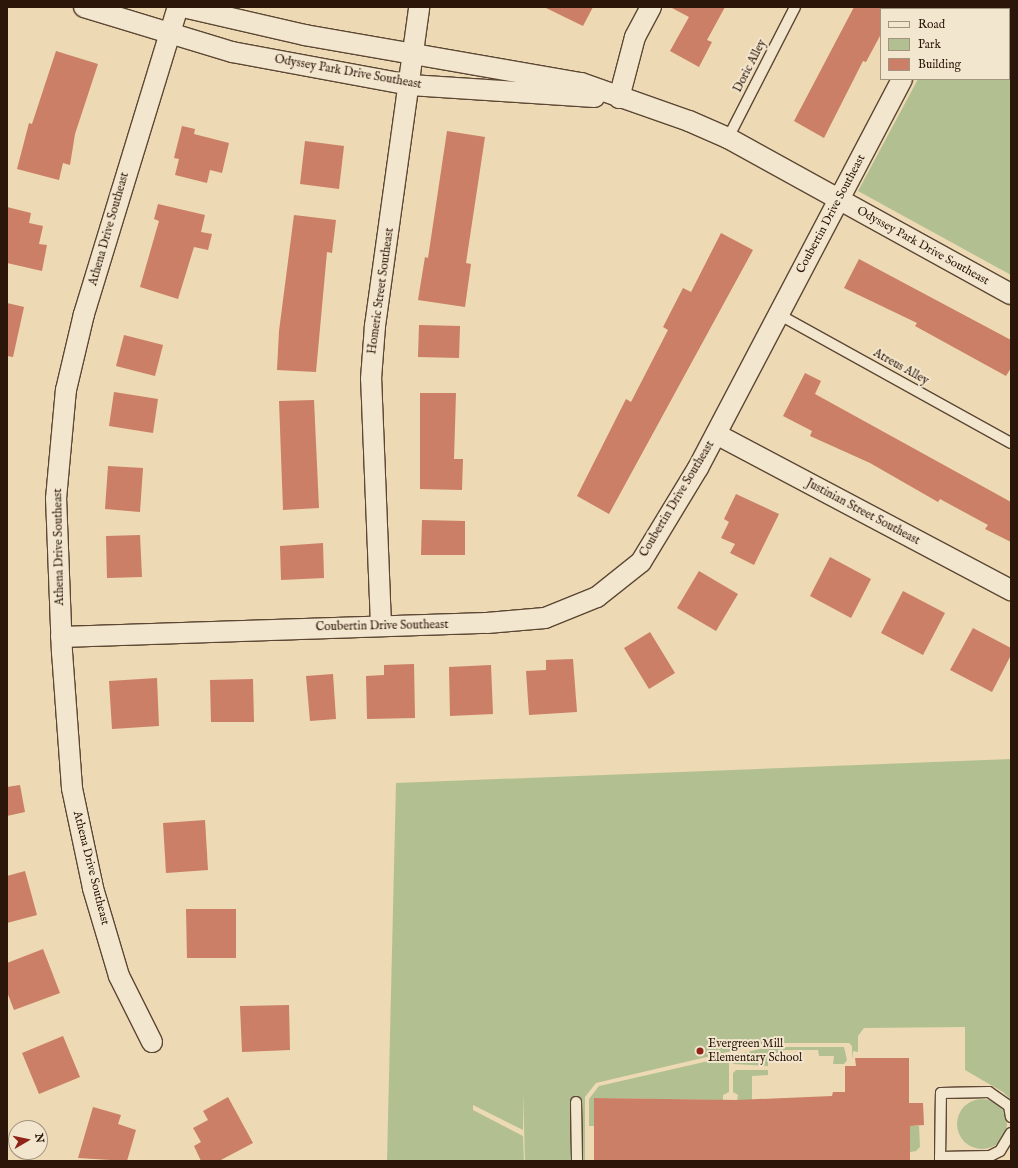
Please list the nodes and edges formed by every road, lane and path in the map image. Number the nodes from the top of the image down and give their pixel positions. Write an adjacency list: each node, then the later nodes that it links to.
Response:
1 (84, 7): 7 (street, Odyssey Park Drive Southeast)
2 (178, 7): 7 (street, Athena Drive Southeast)
3 (182, 7): 8 (street, Odyssey Park Drive Southeast)
4 (419, 7): 8 (street, Homeric Street Southeast)
5 (651, 7): 11 (street)
6 (796, 7): 12 (lane, Doric Alley)
7 (172, 34): 10 (street, Odyssey Park Drive Southeast); 20 (street, Athena Drive Southeast)
8 (413, 53): 10 (street, Homeric Street Southeast); 11 (street, Odyssey Park Drive Southeast)
9 (901, 80): 13 (street, Coubertin Drive Southeast)
10 (410, 85): 11 (street, Odyssey Park Drive Southeast); 19 (street, Homeric Street Southeast)
11 (618, 98): 12 (street, Odyssey Park Drive Southeast)
12 (728, 138): 13 (street, Odyssey Park Drive Southeast)
13 (839, 199): 14 (street, Odyssey Park Drive Southeast); 15 (street, Coubertin Drive Southeast)
14 (1011, 294)
15 (778, 314): 16 (street, Coubertin Drive Southeast); 17 (lane, Atreus Alley)
16 (716, 434): 18 (street, Justinian Street Southeast); 19 (street, Coubertin Drive Southeast)
17 (1011, 443)
18 (1011, 590)
19 (381, 625): 20 (street, Coubertin Drive Southeast)
20 (61, 637): 21 (street, Athena Drive Southeast)
21 (152, 1042)
22 (576, 1102): 26 (lane)
23 (1011, 1117): 25 (lane)
24 (1011, 1133): 25 (lane)
25 (940, 1159)
26 (577, 1161)

